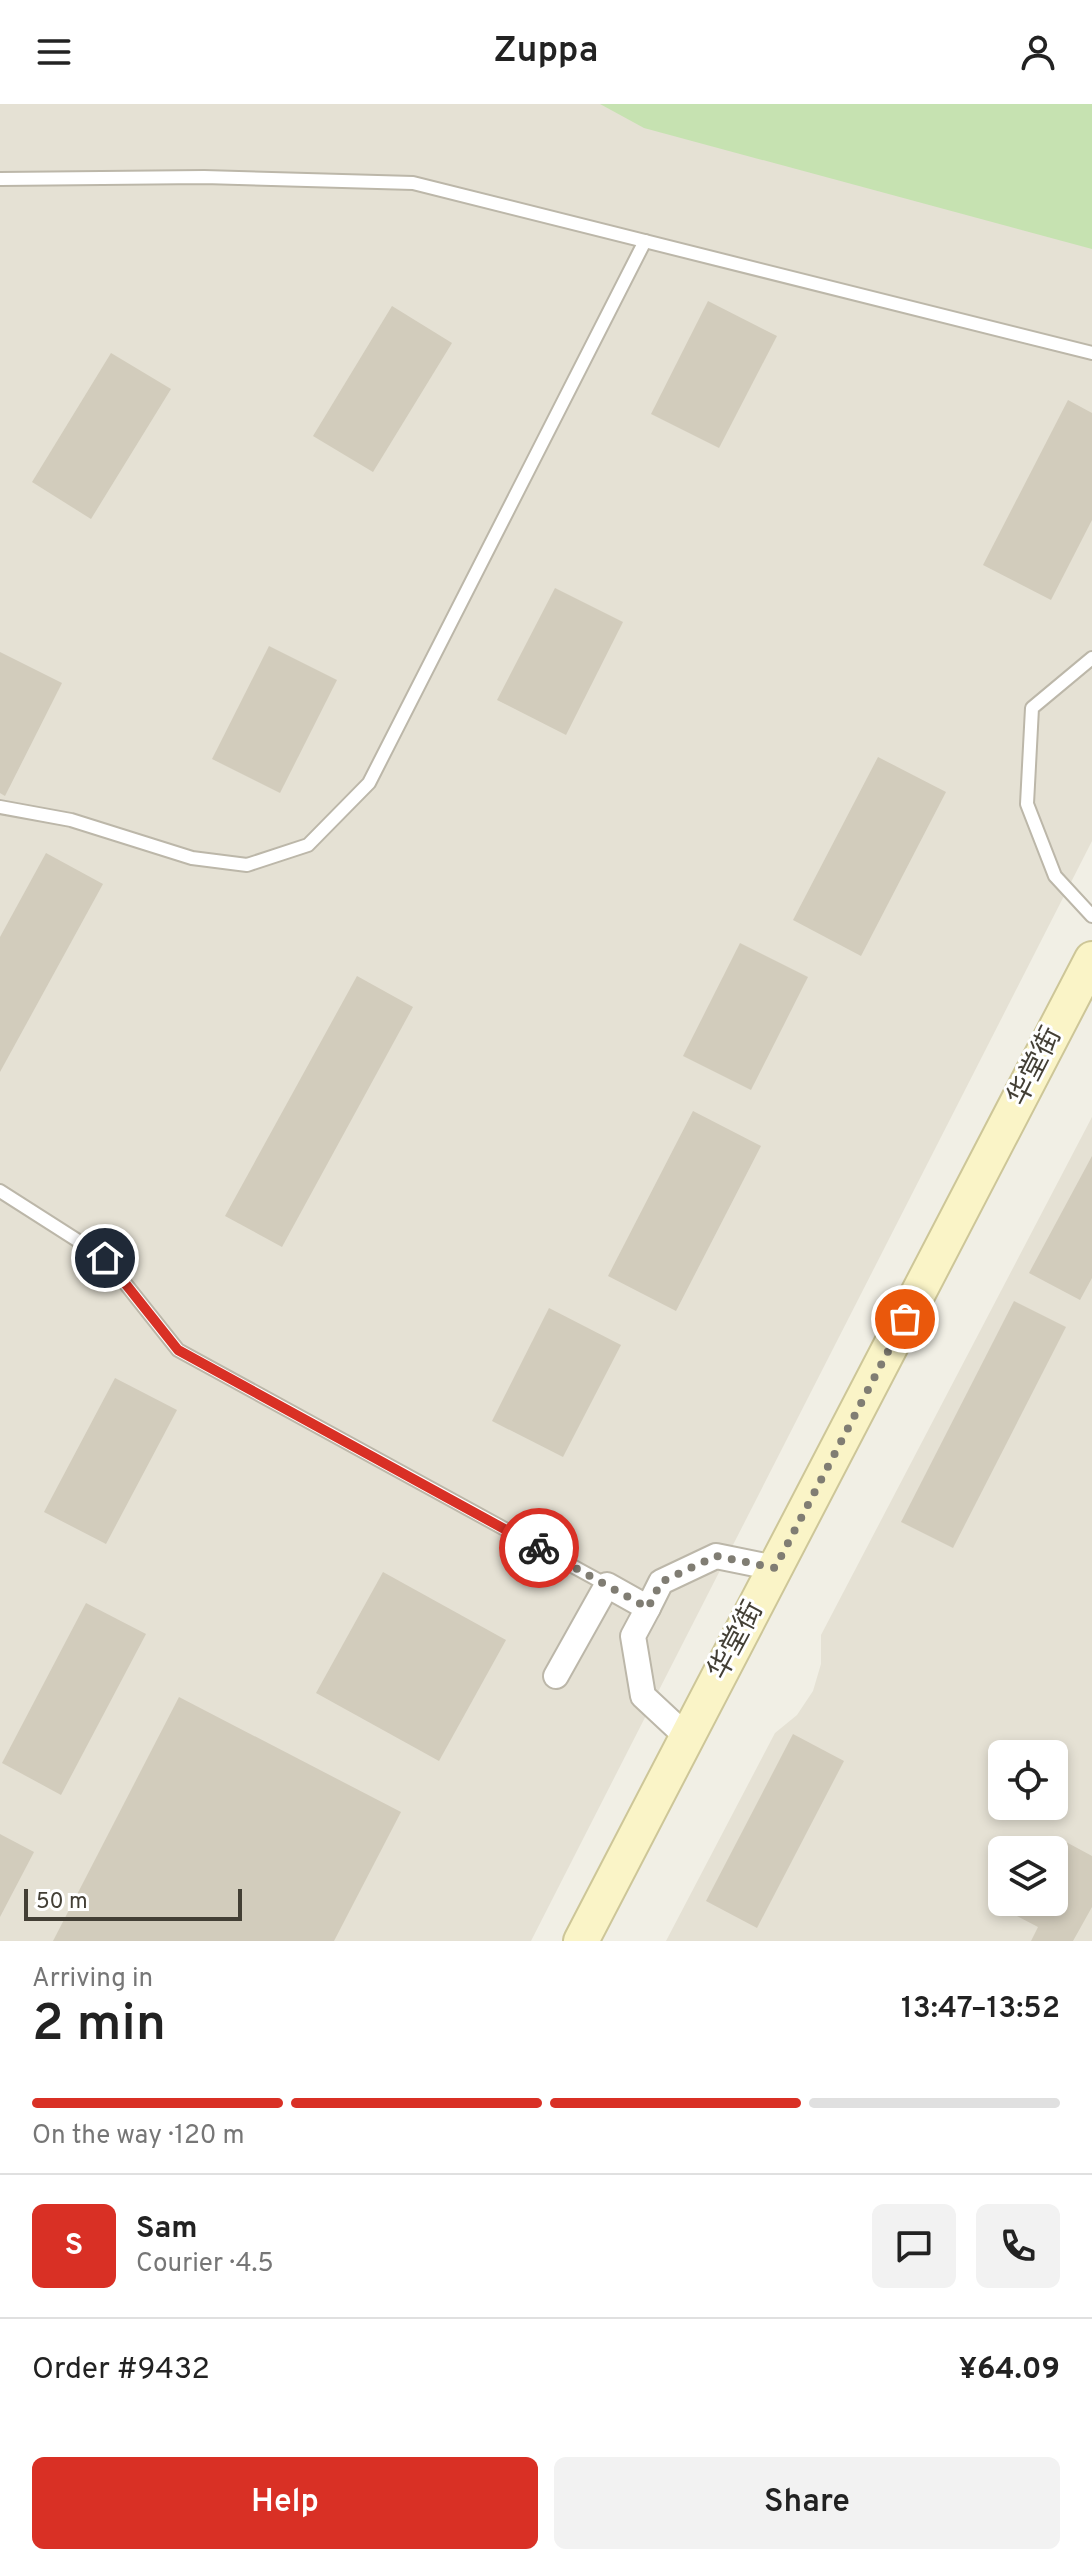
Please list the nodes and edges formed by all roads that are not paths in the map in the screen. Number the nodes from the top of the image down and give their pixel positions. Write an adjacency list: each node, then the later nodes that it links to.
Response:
1 (0, 179): 2 (lane)
2 (645, 241): 3 (lane); 5 (lane)
3 (1092, 353)
4 (1092, 658): 6 (lane)
5 (0, 807)
6 (1092, 916)
7 (1092, 959): 9 (street, 华堂街)
8 (0, 1191): 10 (lane)
9 (775, 1568): 11 (street); 13 (street, 华堂街)
10 (607, 1585): 11 (street); 12 (street)
11 (648, 1608): 13 (street)
12 (556, 1676)
13 (687, 1737): 14 (street, 华堂街)
14 (581, 1941)

